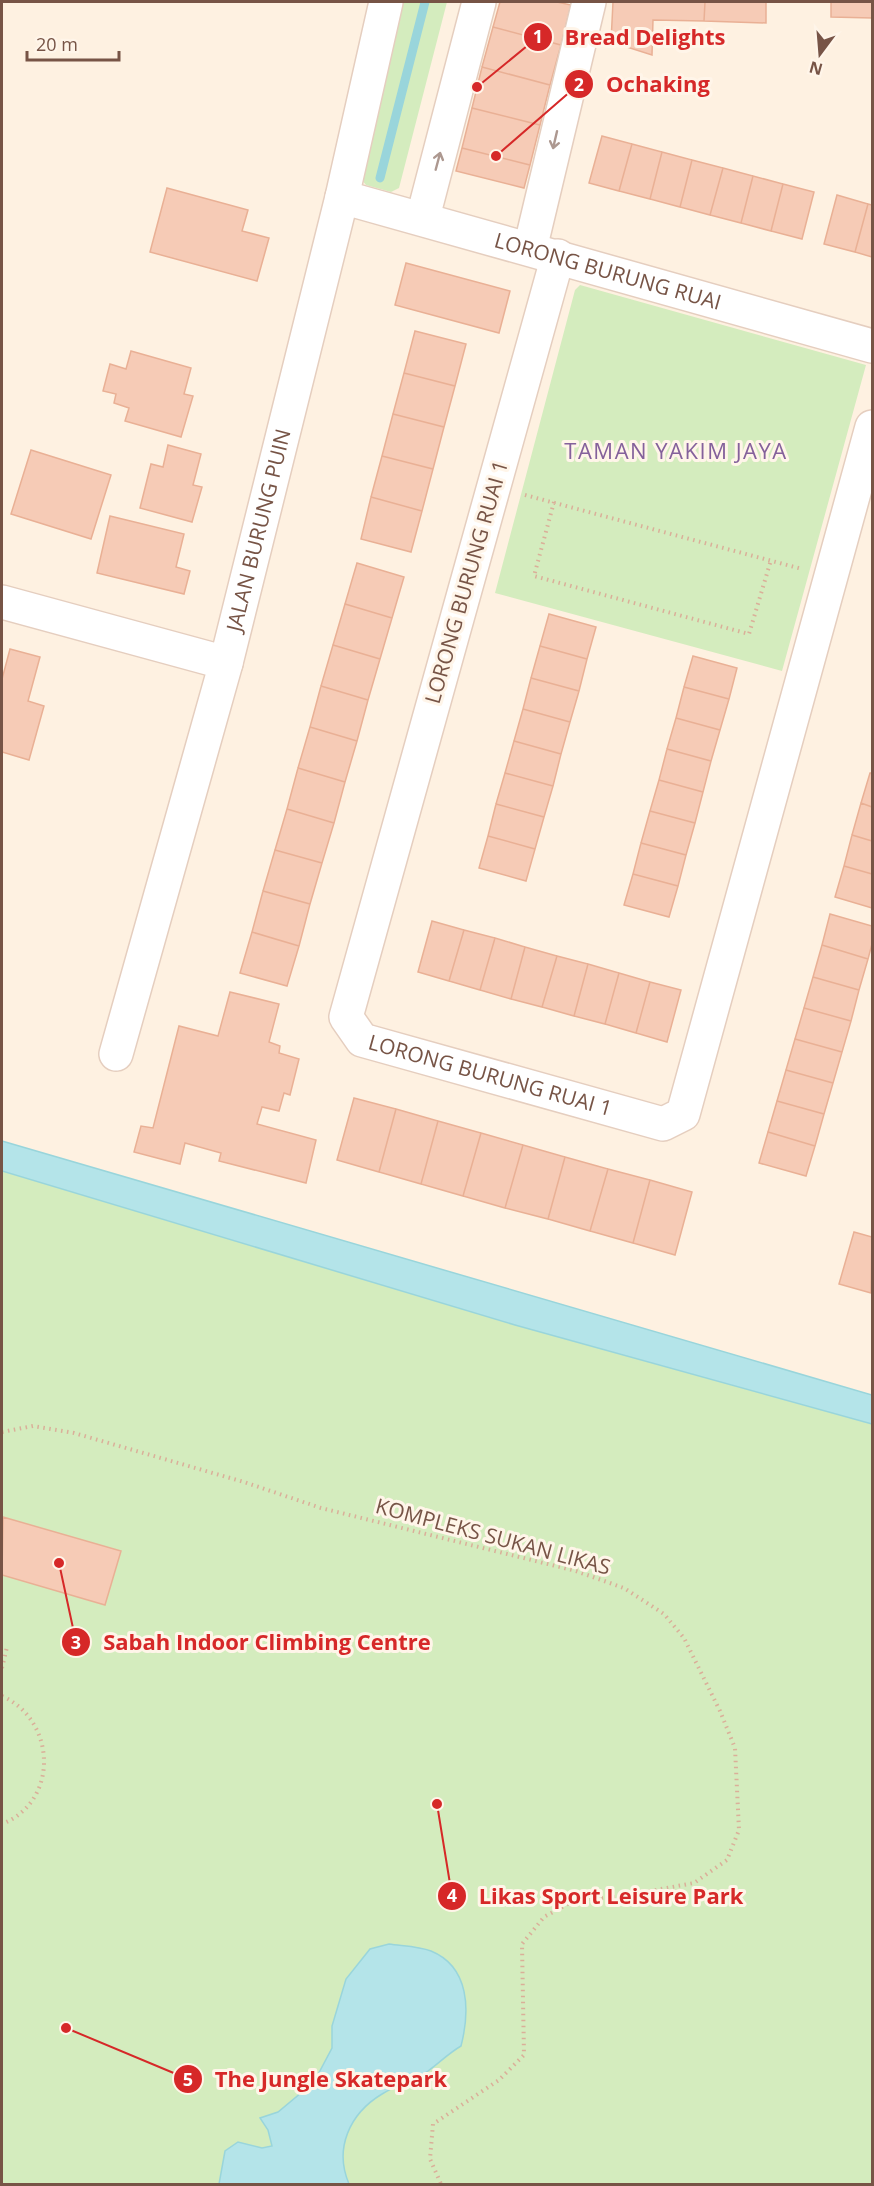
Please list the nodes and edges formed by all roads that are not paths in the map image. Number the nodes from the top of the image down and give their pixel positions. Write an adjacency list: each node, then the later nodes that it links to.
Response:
1 (386, 2): 4 (street, JALAN BURUNG PUIN)
2 (479, 2): 5 (street, one-way to 2)
3 (589, 2): 6 (street, one-way to 6)
4 (342, 196): 5 (street, LORONG BURUNG RUAI); 10 (street, JALAN BURUNG PUIN)
5 (423, 218): 6 (street, LORONG BURUNG RUAI)
6 (544, 252): 7 (street, LORONG BURUNG RUAI); 8 (street, LORONG BURUNG RUAI 1)
7 (873, 346)
8 (873, 427)
9 (2, 602): 10 (street)
10 (226, 663): 11 (street, JALAN BURUNG PUIN)
11 (116, 1054)

